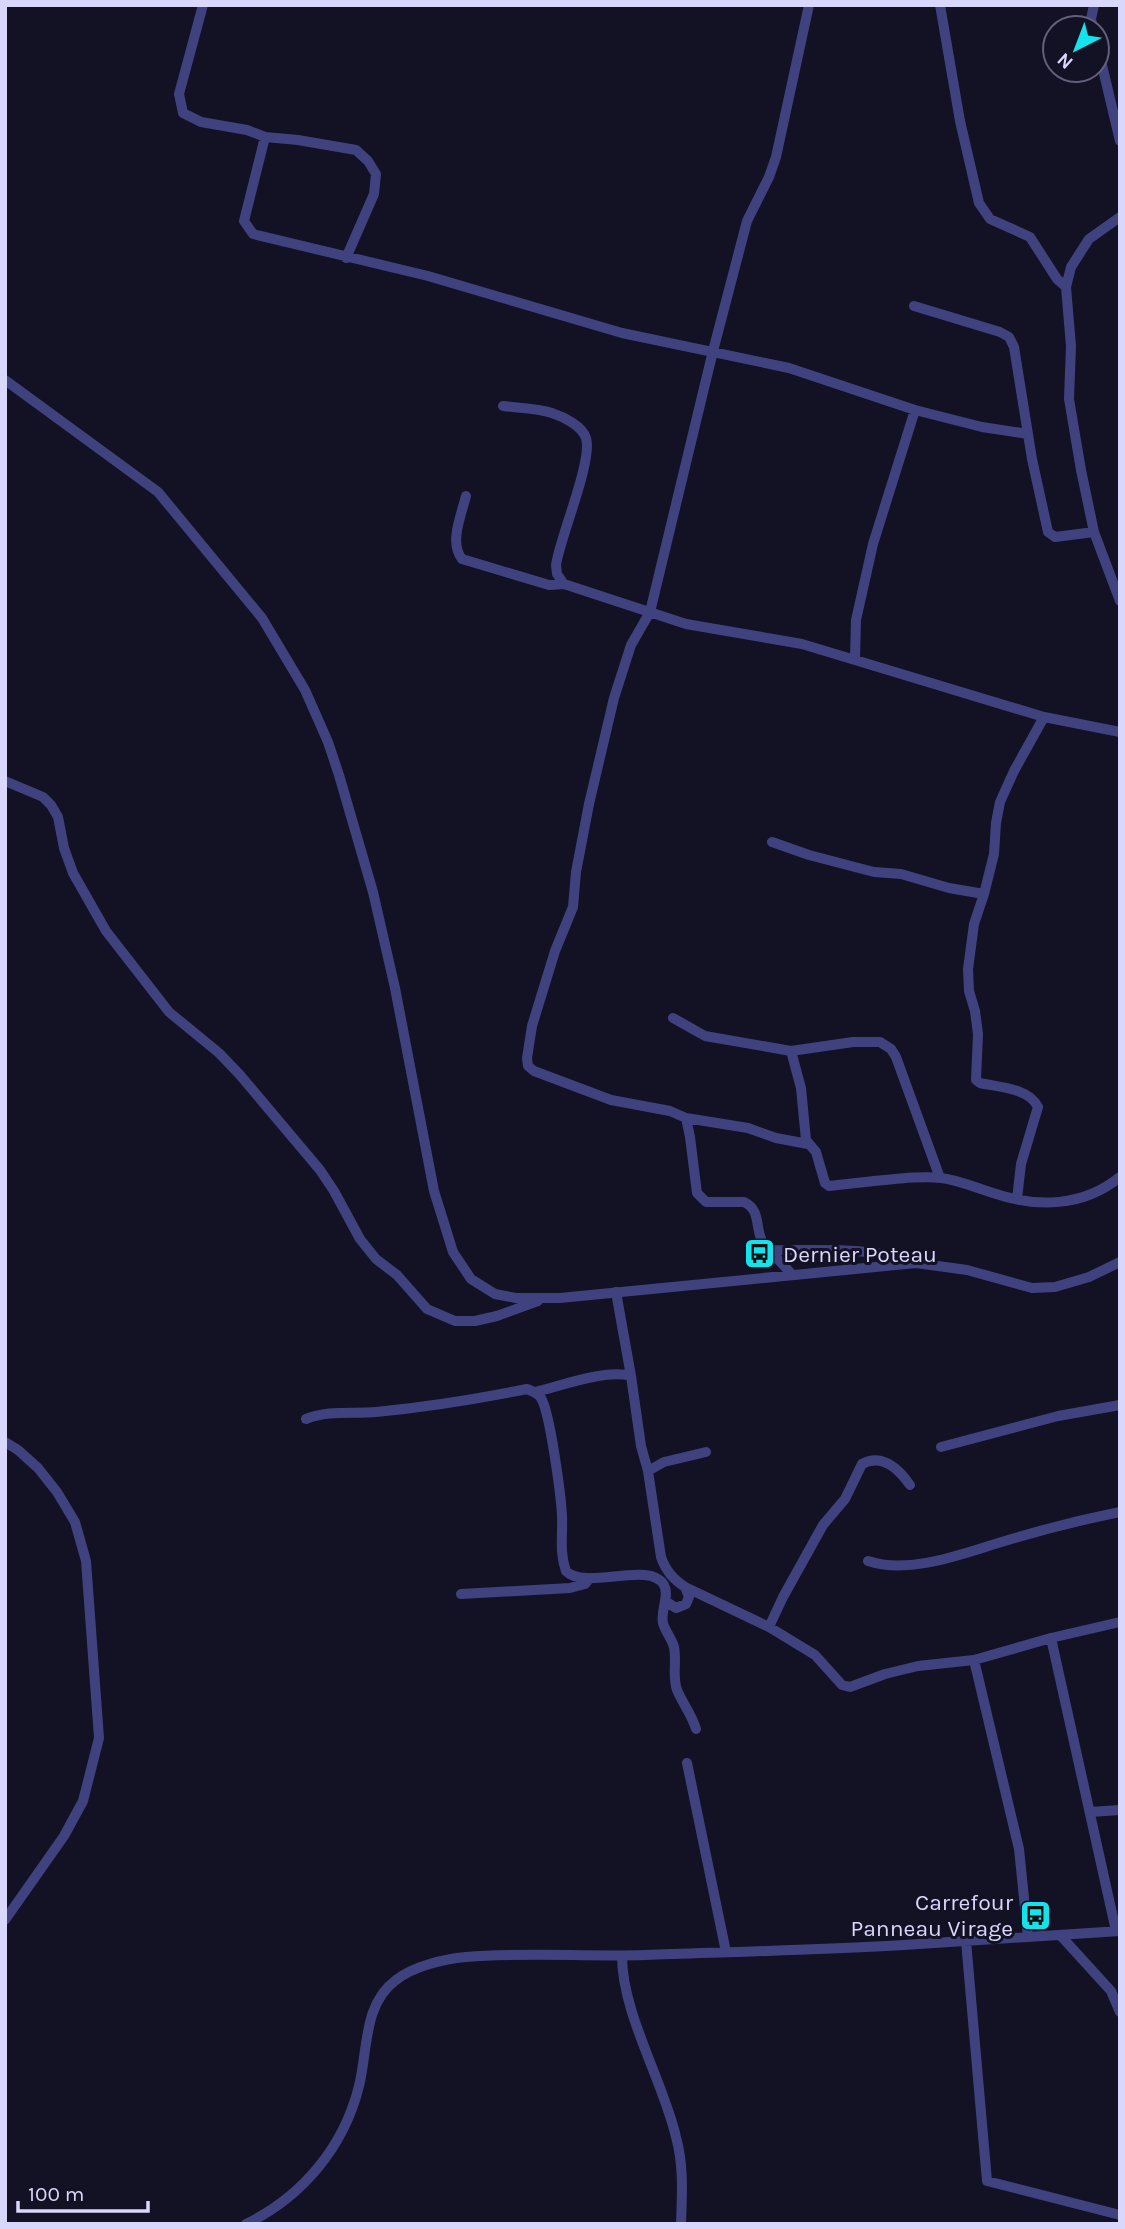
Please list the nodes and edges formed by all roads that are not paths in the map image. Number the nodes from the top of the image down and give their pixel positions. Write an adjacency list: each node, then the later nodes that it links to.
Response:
1 (203, 5): 5 (street)
2 (809, 5): 11 (street)
3 (940, 5): 9 (street)
4 (1106, 84): 6 (street)
5 (265, 137): 8 (street); 8 (street)
6 (1120, 141)
7 (1120, 217): 9 (street)
8 (346, 258): 11 (street)
9 (1066, 287): 17 (street)
10 (914, 306): 15 (street)
11 (713, 351): 14 (street); 20 (street)
12 (5, 380): 39 (street)
13 (503, 406): 18 (street)
14 (915, 410): 15 (street); 21 (street)
15 (1028, 435): 17 (street)
16 (466, 496): 18 (street)
17 (1094, 532): 19 (street)
18 (564, 584): 20 (street)
19 (1120, 601)
20 (650, 612): 21 (street); 29 (street)
21 (855, 659): 22 (street)
22 (1044, 717): 23 (street); 26 (street)
23 (1120, 732)
24 (5, 781): 39 (street)
25 (772, 842): 26 (street)
26 (984, 894): 33 (street)
27 (673, 1018): 28 (street)
28 (791, 1051): 30 (street); 32 (street)
29 (686, 1118): 30 (street); 34 (street)
30 (808, 1144): 32 (street)
31 (1120, 1177): 33 (street)
32 (940, 1178): 33 (street)
33 (1017, 1199)
34 (769, 1250): 36 (street); 37 (street)
35 (1120, 1262): 36 (street)
36 (916, 1263): 37 (street)
37 (792, 1275): 38 (street)
38 (616, 1292): 39 (street); 40 (street)
39 (547, 1297)
40 (631, 1376): 41 (street); 47 (street)
41 (536, 1392): 43 (street); 51 (street)
42 (1120, 1405): 45 (street)
43 (306, 1419)
44 (5, 1443): 66 (street)
45 (941, 1447)
46 (706, 1452): 47 (street)
47 (648, 1471): 52 (street)
48 (910, 1485): 57 (street)
49 (1120, 1512): 50 (street)
50 (869, 1561)
51 (590, 1578): 52 (street); 54 (street)
52 (669, 1583): 53 (street); 55 (street)
53 (685, 1587): 55 (street); 57 (street)
54 (461, 1594)
55 (665, 1601): 60 (street)
56 (1120, 1622): 58 (street)
57 (769, 1627): 59 (street)
58 (1051, 1638): 59 (street); 63 (street)
59 (974, 1660): 69 (street)
60 (696, 1729)
61 (687, 1763): 71 (street)
62 (1120, 1810): 63 (street)
63 (1090, 1812): 65 (street)
64 (1120, 1888): 65 (street)
65 (1107, 1889): 67 (street)
66 (5, 1920)
67 (1118, 1931): 68 (street)
68 (1060, 1935): 69 (street); 73 (street)
69 (1028, 1937): 70 (street)
70 (966, 1941): 71 (street); 74 (street)
71 (726, 1952): 72 (street)
72 (622, 1956): 75 (street); 76 (street)
73 (1120, 2012)
74 (1120, 2215)
75 (246, 2224)
76 (681, 2224)

